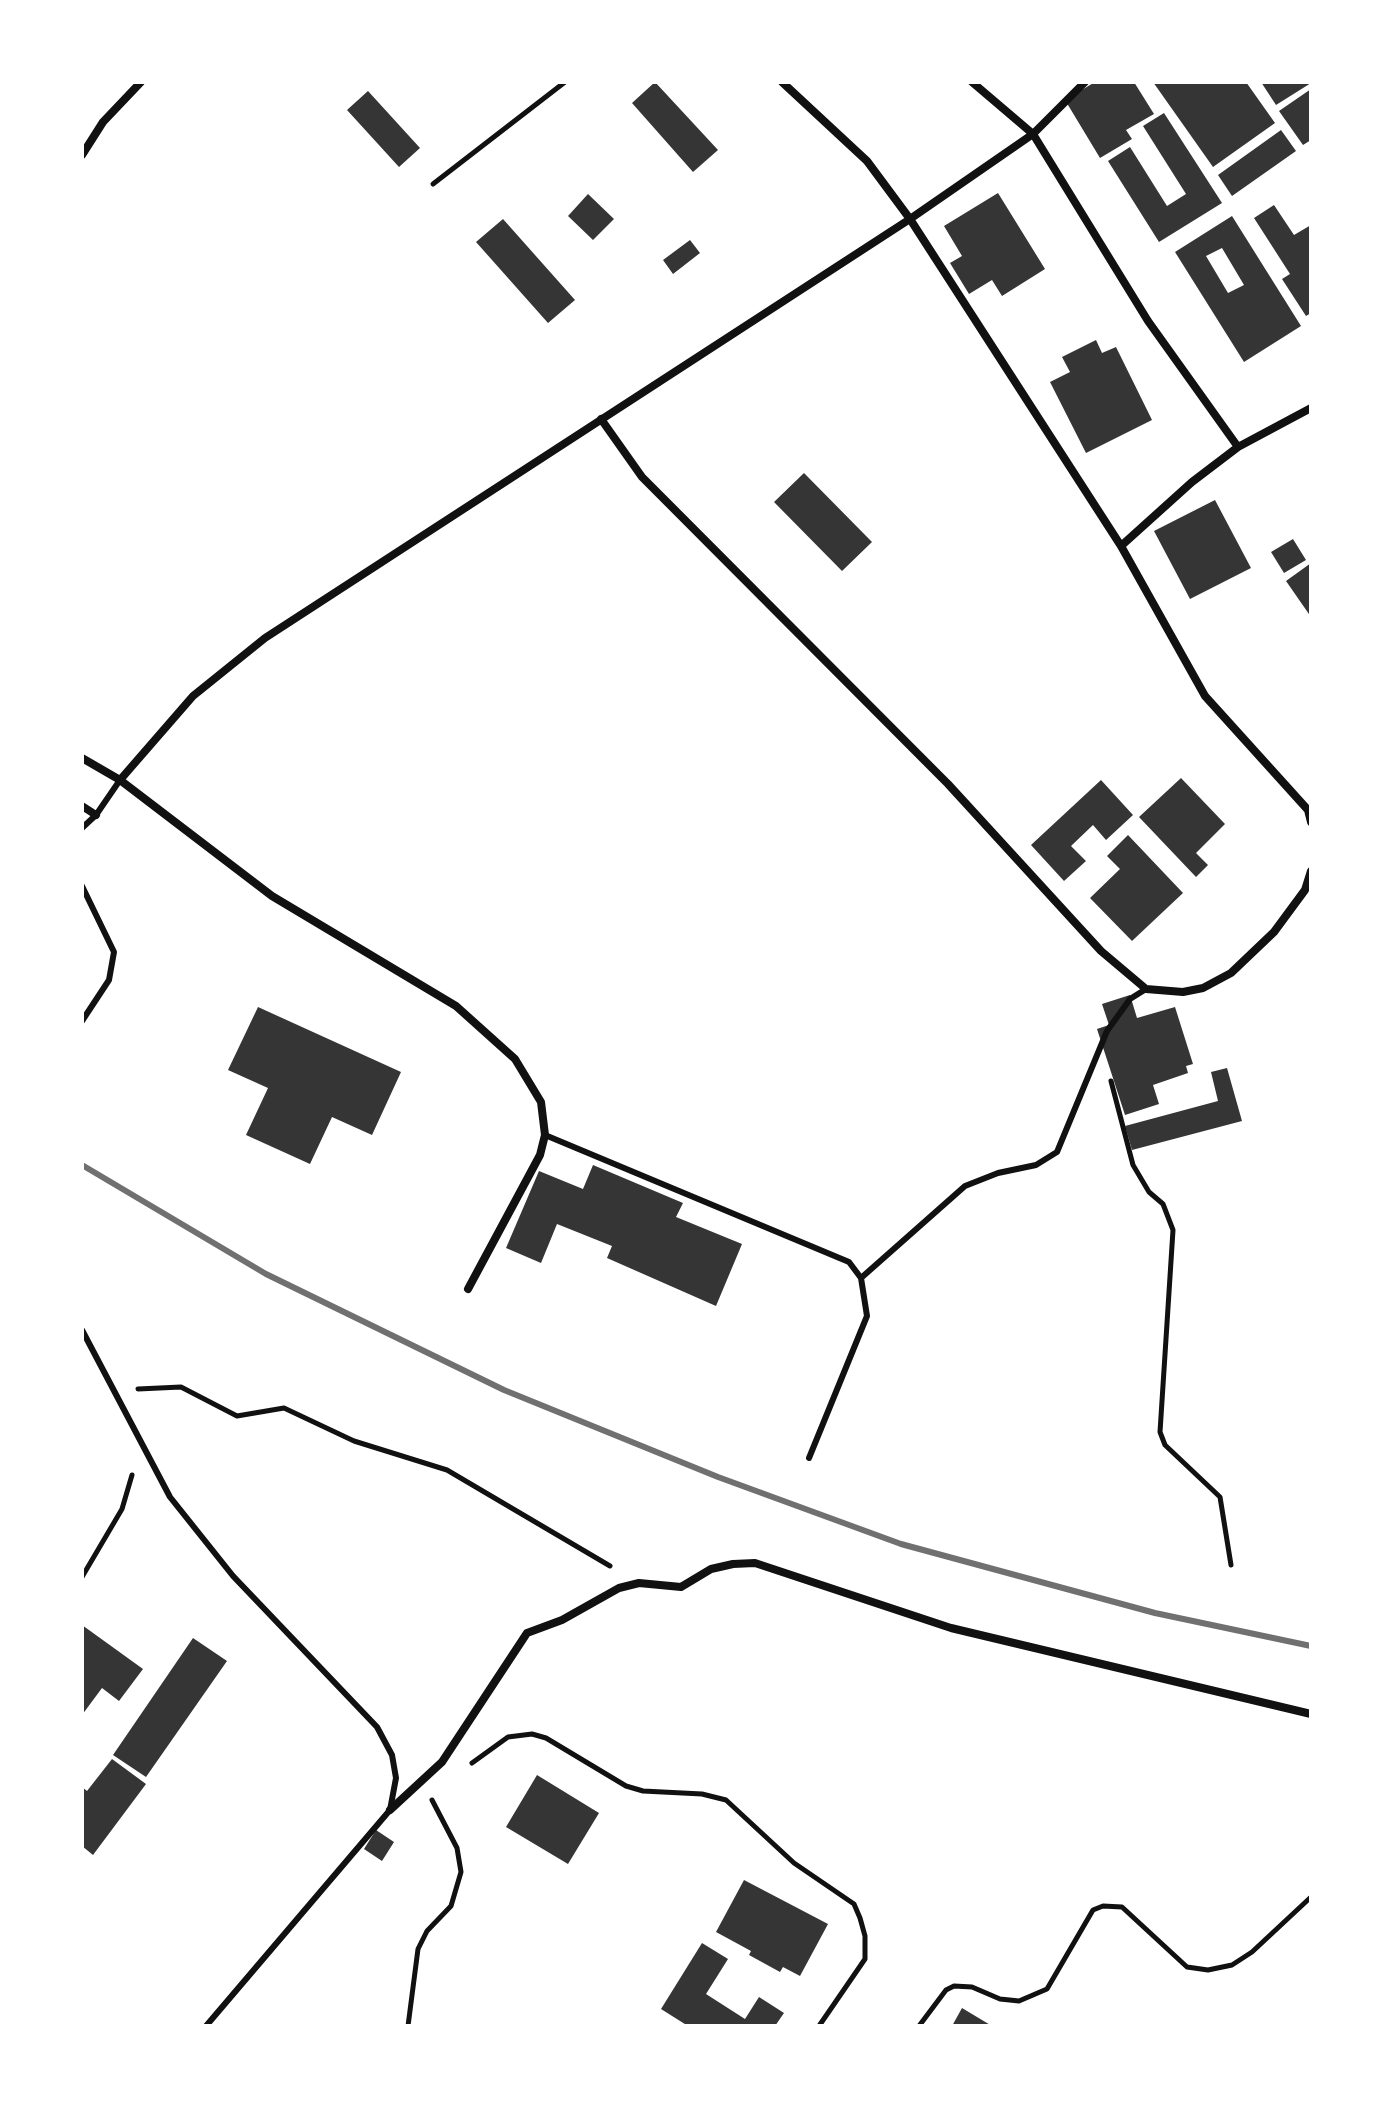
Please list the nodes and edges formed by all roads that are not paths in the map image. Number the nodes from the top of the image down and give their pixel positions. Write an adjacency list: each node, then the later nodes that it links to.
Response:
1 (141, 82): 6 (street)
2 (782, 82): 7 (street)
3 (972, 82): 5 (street)
4 (1085, 82): 5 (street)
5 (1033, 134): 7 (street); 10 (street)
6 (82, 155)
7 (910, 219): 9 (street); 11 (street)
8 (1311, 408): 10 (street)
9 (601, 419): 13 (street); 21 (street)
10 (1238, 447): 11 (street)
11 (1121, 546): 15 (street)
12 (82, 758): 13 (street)
13 (120, 780): 16 (lane); 23 (street)
14 (82, 806): 16 (street)
15 (1310, 811): 17 (street)
16 (96, 815): 18 (lane)
17 (1311, 822)
18 (82, 828)
19 (1311, 871): 21 (street)
20 (82, 886): 22 (lane)
21 (1146, 989): 24 (lane)
22 (82, 1021)
23 (545, 1135): 24 (lane); 25 (street)
24 (861, 1278): 27 (lane)
25 (468, 1289)
26 (82, 1330): 29 (lane)
27 (809, 1458)
28 (1311, 1714): 29 (street)
29 (390, 1810): 30 (lane)
30 (206, 2026)

